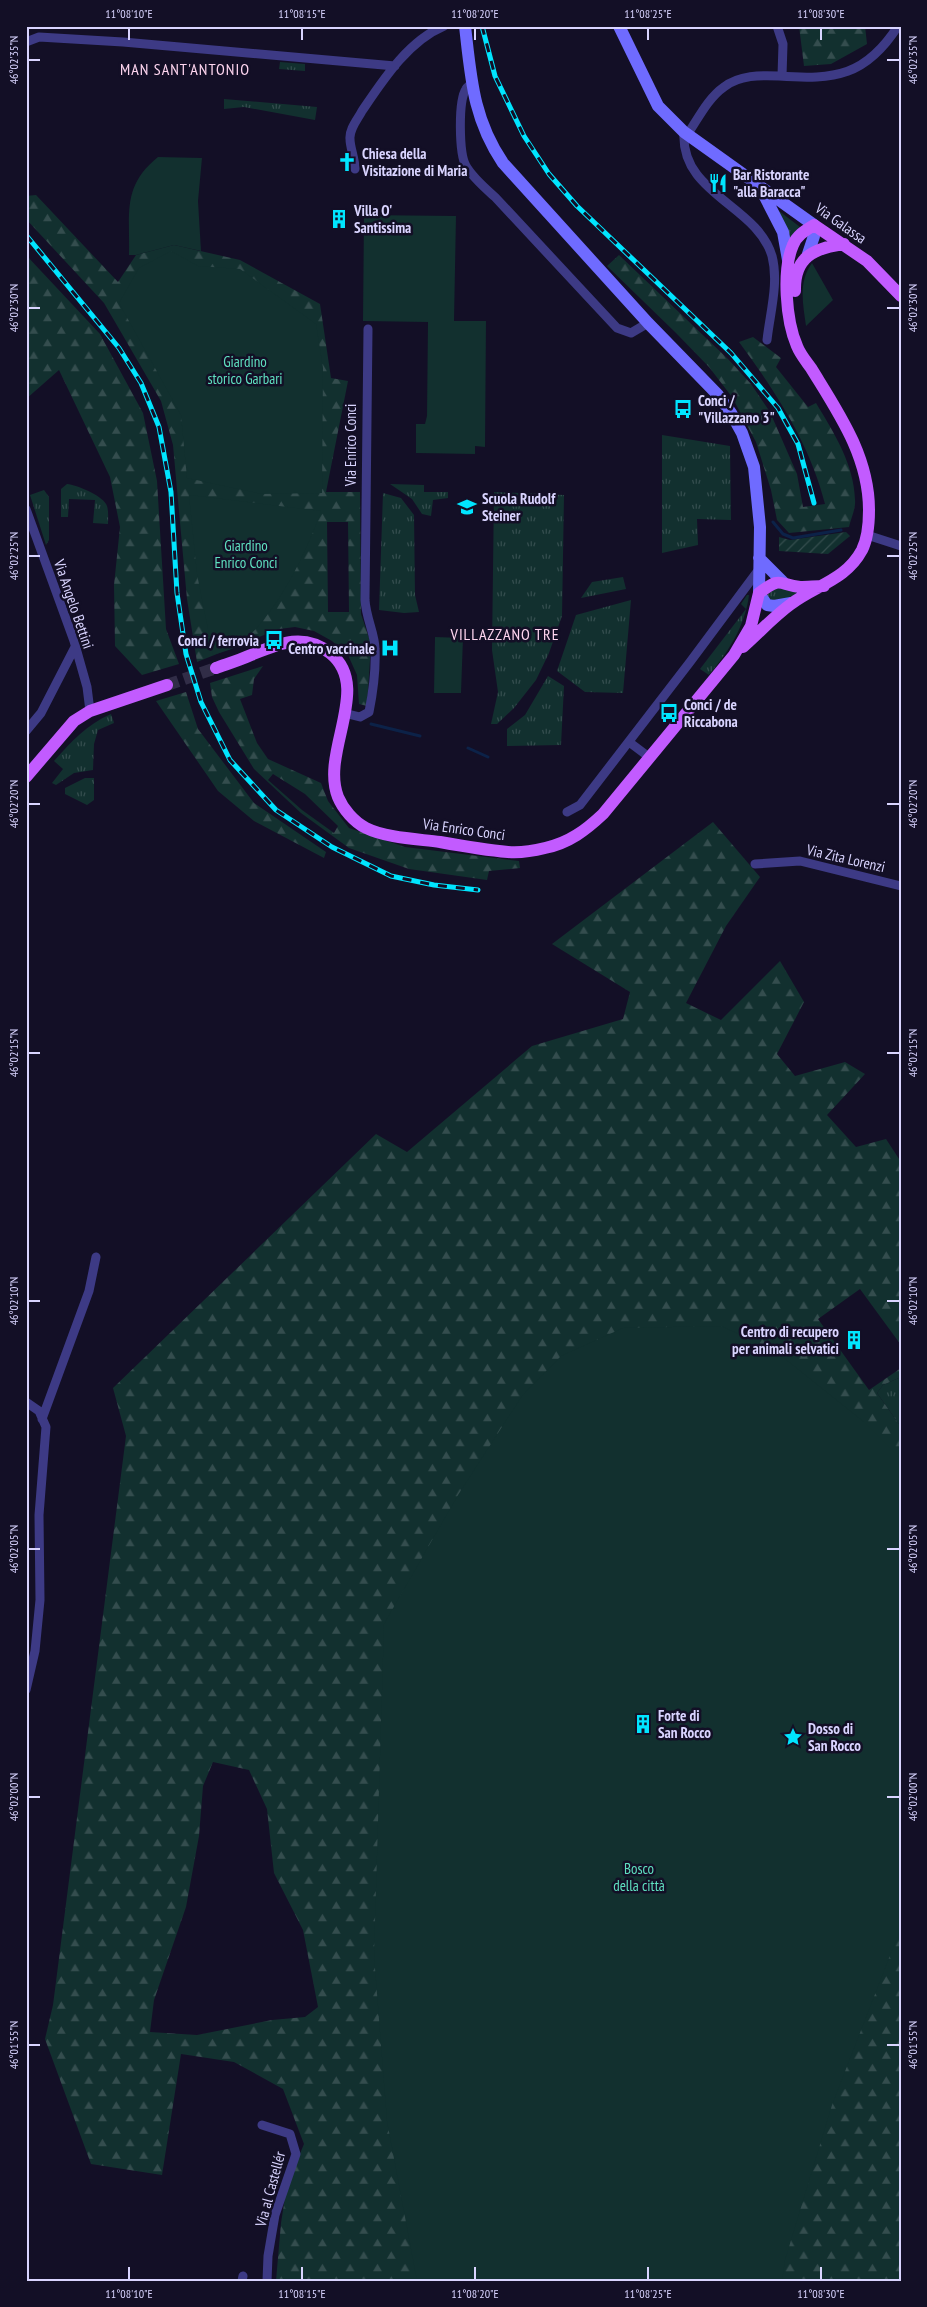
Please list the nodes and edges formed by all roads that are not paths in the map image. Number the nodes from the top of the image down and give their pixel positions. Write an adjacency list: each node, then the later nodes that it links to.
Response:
1 (444, 26): 7 (street)
2 (465, 26): 9 (street, Via Enrico Conci)
3 (619, 26): 10 (street, Via Galassa)
4 (777, 26): 8 (street)
5 (898, 26): 8 (street)
6 (26, 42): 7 (street)
7 (394, 66): 11 (street)
8 (782, 76): 10 (street)
9 (472, 84): 18 (street, Via Enrico Conci); 18 (street)
10 (685, 134): 12 (street, Via Galassa); 20 (street)
11 (356, 169)
12 (761, 189): 13 (street, Via Galassa); 16 (street)
13 (814, 225): 14 (main road, Via Galassa); 15 (street); 16 (main road)
14 (844, 244): 15 (main road); 17 (main road, Via Galassa)
15 (808, 254): 21 (main road)
16 (788, 262): 21 (main road)
17 (901, 296)
18 (648, 323): 25 (street, Via Enrico Conci)
19 (368, 329): 35 (street, Via Enrico Conci)
20 (767, 340)
21 (811, 369): 23 (main road)
22 (26, 509): 30 (street, Via Angelo Bettini)
23 (867, 535): 24 (street); 27 (main road)
24 (901, 546)
25 (759, 563): 26 (street); 28 (street, Via Enrico Conci); 37 (street)
26 (783, 582): 27 (main road); 28 (main road)
27 (824, 586): 29 (main road)
28 (759, 593): 29 (street); 31 (main road, Via Enrico Conci)
29 (791, 603): 31 (main road)
30 (75, 647): 34 (street, Via Angelo Bettini); 36 (street)
31 (734, 655): 38 (main road, Via Enrico Conci)
32 (216, 668): 35 (main road, Via Enrico Conci)
33 (167, 685): 34 (main road)
34 (90, 711): 39 (main road)
35 (344, 714): 38 (main road, Via Enrico Conci)
36 (26, 731)
37 (629, 742): 38 (street); 40 (street)
38 (649, 757)
39 (26, 778)
40 (567, 812)
41 (755, 864): 42 (street, Via Zita Lorenzi)
42 (901, 886)
43 (96, 1257): 45 (street)
44 (26, 1402): 45 (street)
45 (42, 1419): 46 (street)
46 (26, 1690)
47 (262, 2125): 48 (street, Via al Castellér)
48 (267, 2281)

